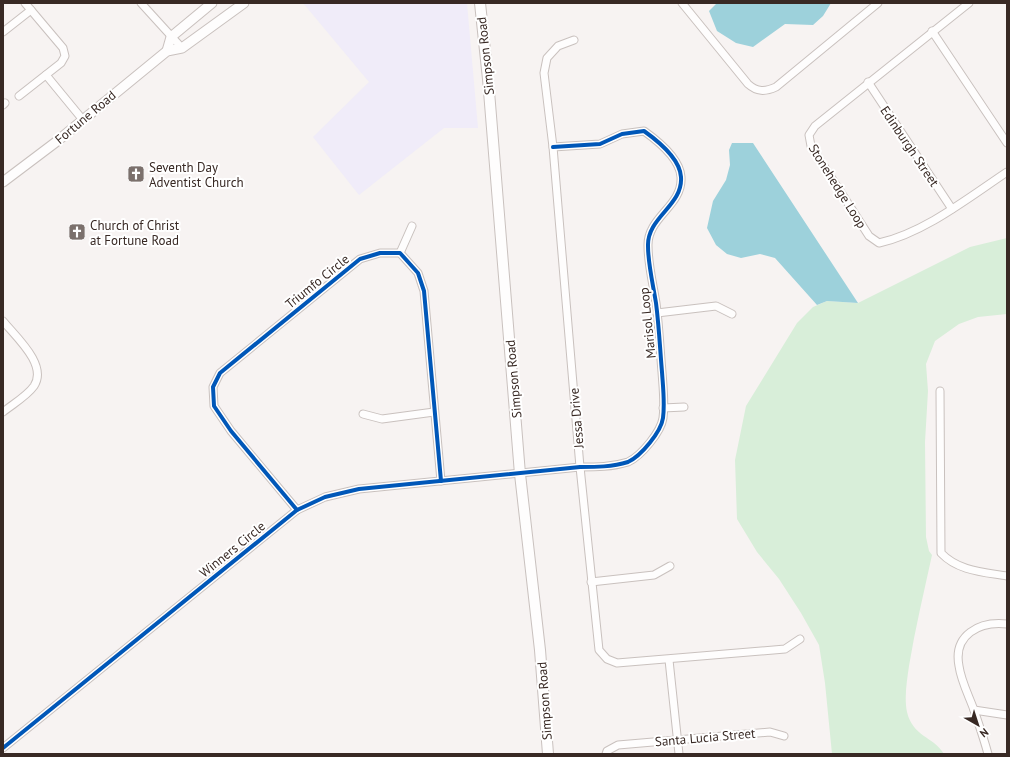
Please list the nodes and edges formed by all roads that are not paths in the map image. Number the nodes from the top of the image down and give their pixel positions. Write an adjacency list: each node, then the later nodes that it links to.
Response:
1 (25, 3): 9 (street)
2 (141, 3): 12 (street)
3 (212, 3): 12 (street)
4 (244, 3): 14 (street, Fortune Road)
5 (480, 3): 37 (main road, Simpson Road)
6 (682, 3): 7 (street)
7 (878, 3)
8 (968, 3): 10 (street, Stonehedge Loop)
9 (31, 10): 11 (street); 16 (street)
10 (932, 31): 17 (street, Stonehedge Loop); 20 (street)
11 (3, 32)
12 (171, 37): 14 (street); 15 (street)
13 (574, 40): 21 (street, Jessa Drive)
14 (182, 48): 15 (street, Fortune Road)
15 (167, 51): 19 (street, Fortune Road)
16 (46, 74): 18 (street); 19 (street)
17 (868, 82): 24 (street, Edinburgh Street); 24 (street, Stonehedge Loop)
18 (19, 96)
19 (83, 120): 23 (street, Fortune Road)
20 (1007, 143)
21 (553, 147): 27 (street, Marisol Loop); 36 (street, Jessa Drive)
22 (1007, 172): 24 (street, Stonehedge Loop)
23 (4, 179)
24 (952, 209)
25 (412, 226): 26 (street)
26 (400, 253): 34 (street); 39 (street, Triumfo Circle)
27 (657, 313): 28 (street); 32 (street, Marisol Loop)
28 (732, 314)
29 (3, 321): 33 (street)
30 (940, 391): 41 (street)
31 (684, 407): 32 (street)
32 (664, 408): 36 (street, Marisol Loop)
33 (3, 412)
34 (434, 412): 35 (street); 38 (street)
35 (363, 414)
36 (580, 467): 37 (street, Marisol Loop); 42 (street, Jessa Drive)
37 (520, 474): 38 (street, Winners Circle); 51 (main road, Simpson Road)
38 (441, 482): 39 (street, Winners Circle)
39 (297, 510): 50 (street, Winners Circle)
40 (670, 566): 42 (street)
41 (1007, 576)
42 (591, 582): 45 (street, Jessa Drive)
43 (1007, 624): 46 (street)
44 (800, 639): 45 (street, Jessa Drive)
45 (669, 660): 49 (street)
46 (974, 710): 47 (street); 54 (street)
47 (1007, 715)
48 (784, 736): 49 (street, Santa Lucia Street)
49 (678, 739): 52 (street, Santa Lucia Street); 53 (street)
50 (3, 748)
51 (548, 754)
52 (606, 754)
53 (679, 754)
54 (988, 754)

